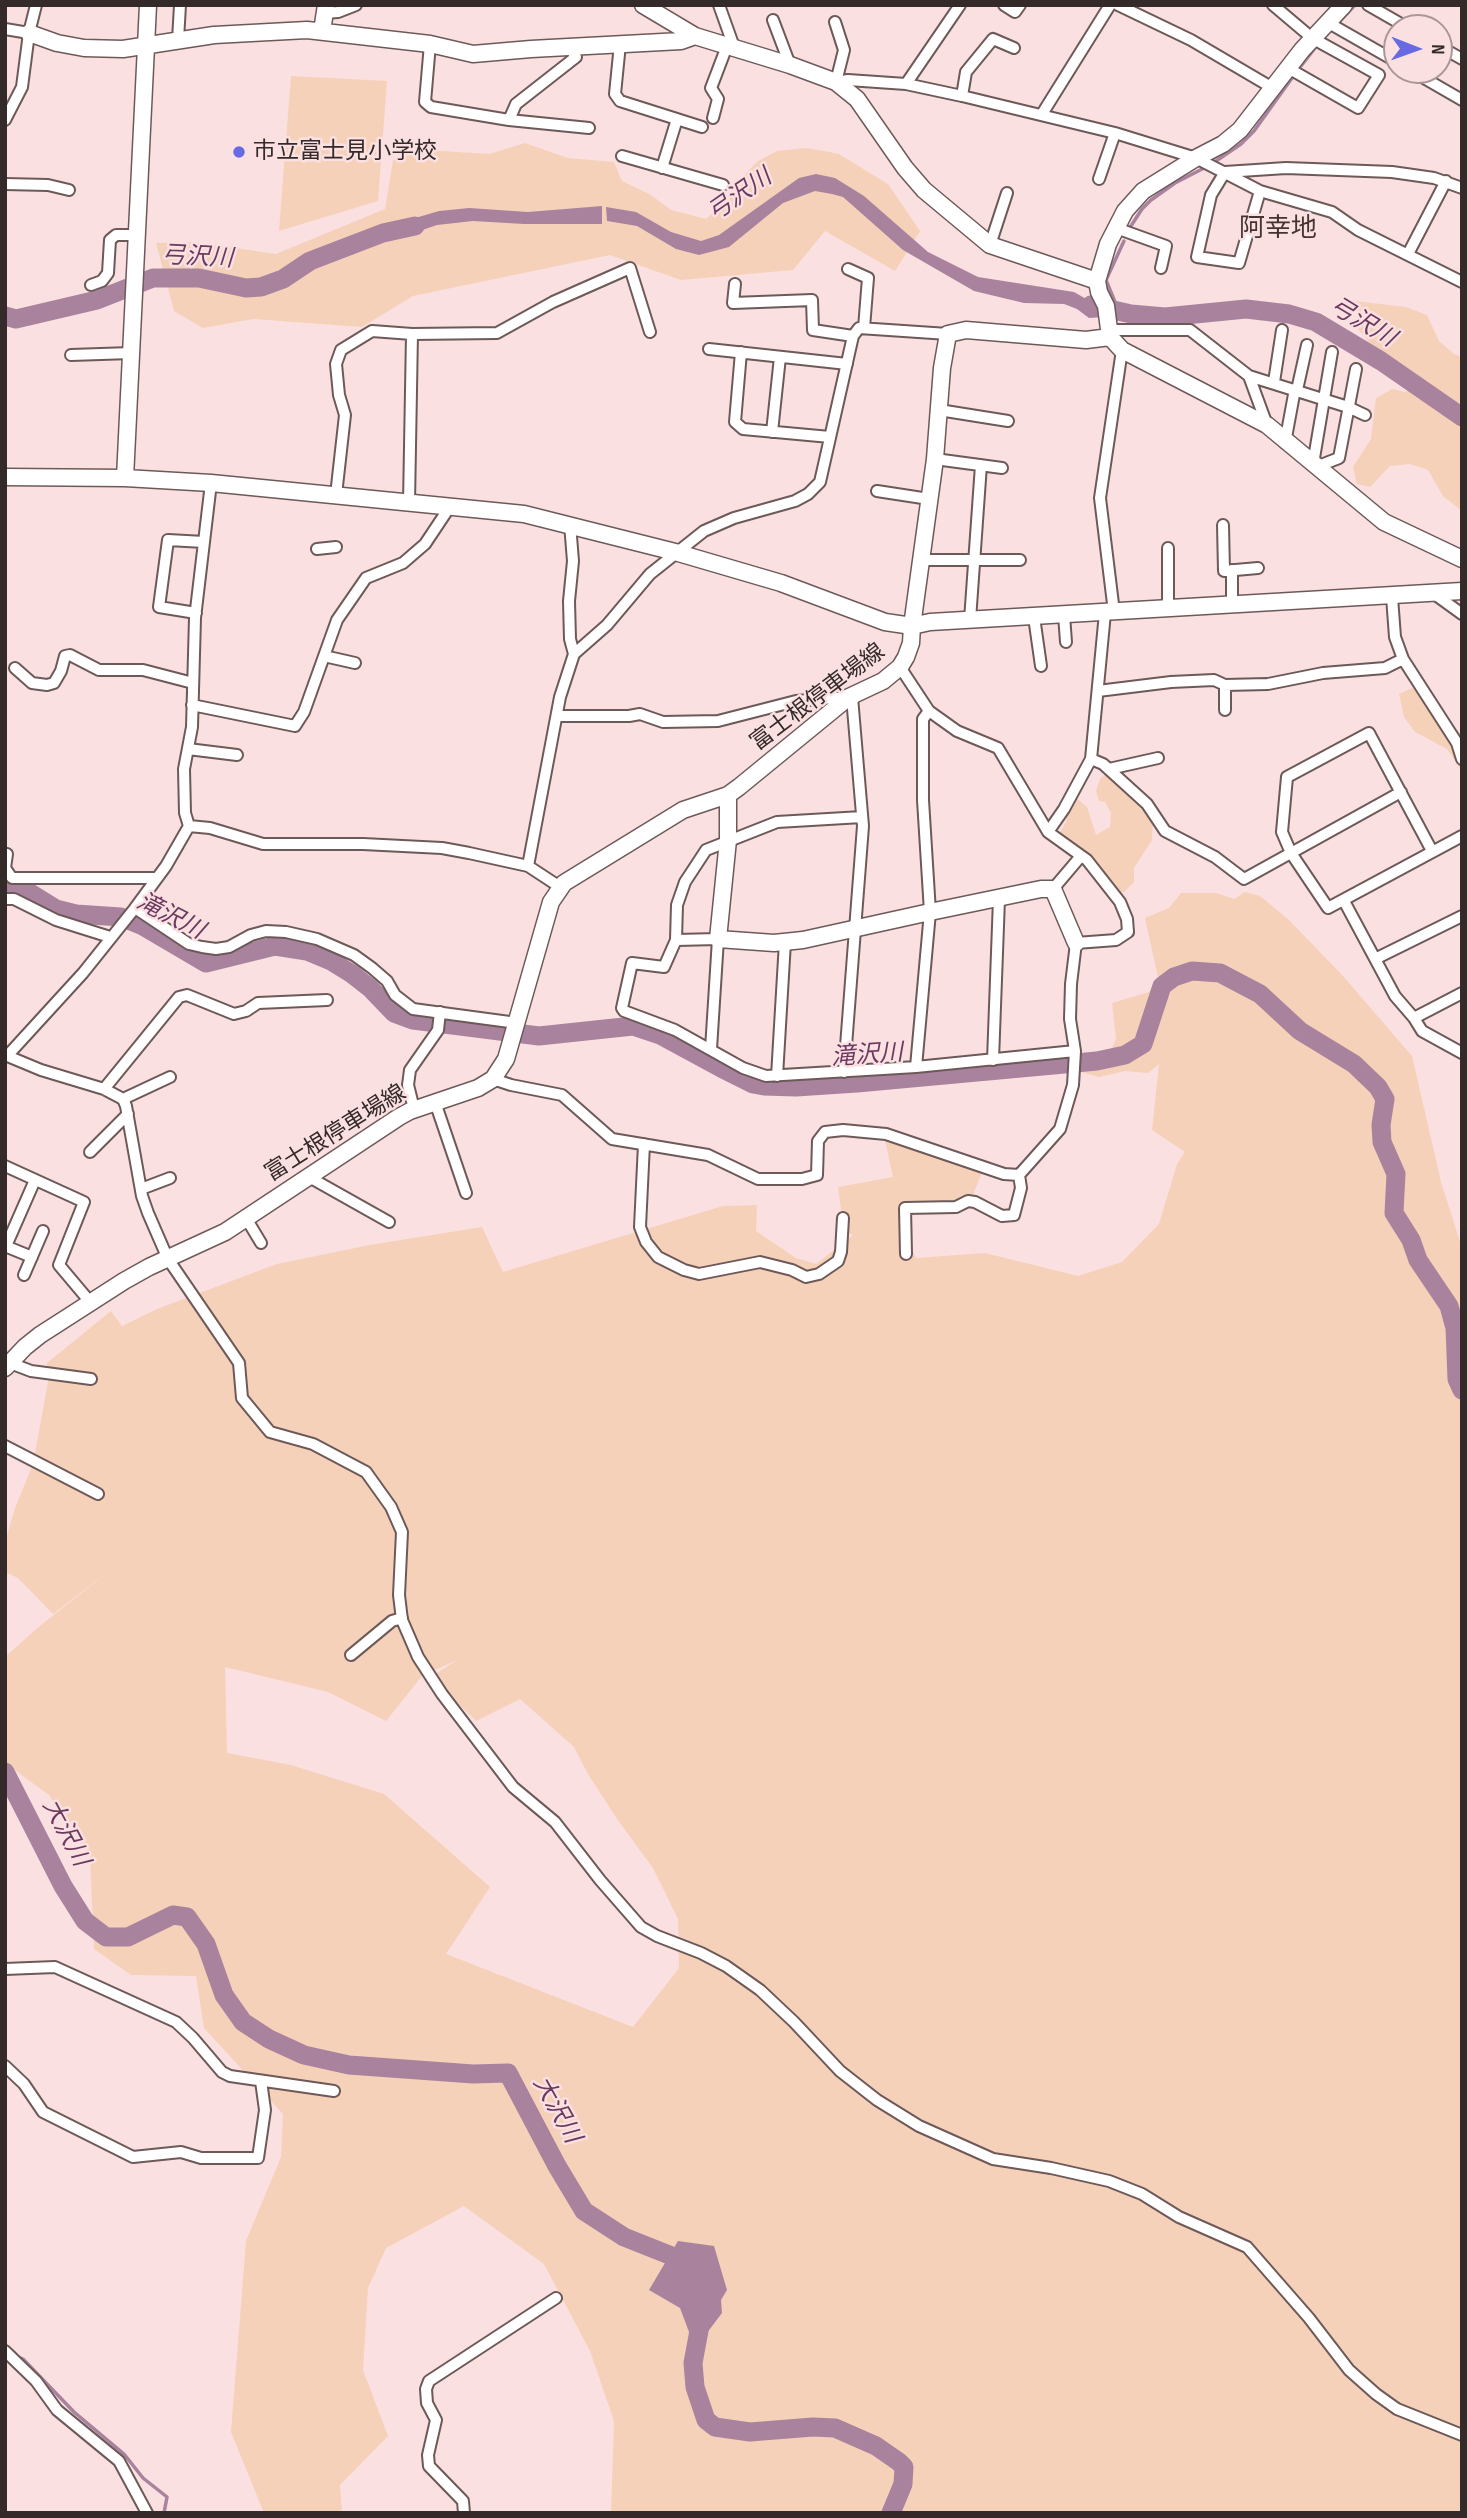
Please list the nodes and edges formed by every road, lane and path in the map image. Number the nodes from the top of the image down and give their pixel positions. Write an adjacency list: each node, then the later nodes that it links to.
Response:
1 (36, 5): 22 (street)
2 (148, 5): 26 (street)
3 (180, 5): 25 (street)
4 (356, 5): 15 (street)
5 (719, 5): 30 (street)
6 (960, 5): 36 (street)
7 (1004, 5): 8 (street)
8 (1020, 5)
9 (1110, 5): 41 (street)
10 (1118, 5): 38 (street)
11 (1273, 5): 24 (street)
12 (1344, 5): 19 (street)
13 (1368, 5): 16 (street)
14 (646, 6): 23 (street)
15 (325, 9): 21 (street)
16 (1384, 14)
17 (773, 20): 33 (street)
18 (835, 22): 35 (street)
19 (1327, 22): 24 (street); 32 (street)
20 (5, 29): 22 (street)
21 (322, 31): 25 (street); 27 (street)
22 (29, 33): 26 (street); 44 (street)
23 (695, 36): 28 (street); 30 (street)
24 (1312, 38): 34 (street); 34 (street)
25 (178, 40): 26 (street)
26 (147, 44): 62 (street)
27 (430, 44): 29 (street); 45 (street)
28 (620, 44): 29 (street); 42 (street)
29 (569, 47): 45 (street)
30 (731, 47): 33 (street); 43 (street)
31 (1014, 48): 39 (street)
32 (1383, 54)
33 (790, 65): 35 (street)
34 (1288, 68): 38 (street)
35 (836, 82): 36 (street); 63 (street)
36 (906, 84): 39 (street)
37 (1434, 84): 40 (street)
38 (1271, 87): 50 (street)
39 (962, 96): 41 (street)
40 (1462, 100)
41 (1042, 114): 48 (street)
42 (677, 118): 46 (street); 51 (street)
43 (713, 118)
44 (5, 120)
45 (509, 120): 47 (street)
46 (702, 127)
47 (589, 128)
48 (1115, 133): 50 (street); 53 (street)
49 (622, 156): 51 (street)
50 (1196, 158): 52 (street); 61 (street)
51 (662, 167): 56 (street)
52 (1225, 172): 54 (street); 59 (street); 59 (street)
53 (1099, 179)
54 (1446, 181): 57 (street); 64 (street)
55 (5, 184): 58 (street)
56 (723, 185)
57 (1462, 188)
58 (69, 190)
59 (1260, 191): 64 (street)
60 (1007, 193): 63 (street)
61 (1116, 228): 66 (street); 67 (street)
62 (137, 235): 70 (street); 83 (street)
63 (990, 245): 67 (street)
64 (1408, 254): 68 (street)
65 (848, 268): 72 (street)
66 (1161, 268)
67 (1097, 281): 71 (street)
68 (1462, 282)
69 (735, 284): 77 (street)
70 (91, 285)
71 (1108, 324): 76 (street); 80 (street); 88 (street)
72 (863, 328): 76 (street); 77 (street)
73 (1282, 330): 89 (street)
74 (650, 332): 75 (street)
75 (411, 334): 108 (street); 110 (street)
76 (948, 334): 93 (street, 富士根停車場線)
77 (853, 336): 86 (street)
78 (1307, 345): 90 (street)
79 (709, 349): 81 (street)
80 (1122, 350): 96 (street); 130 (street)
81 (741, 352): 85 (street); 97 (street)
82 (1332, 352): 91 (street)
83 (131, 353): 84 (street); 105 (street)
84 (71, 355)
85 (780, 357): 86 (street); 97 (street)
86 (847, 364): 98 (street)
87 (1356, 369): 92 (street)
88 (1249, 376): 89 (street); 96 (street)
89 (1274, 382): 90 (street)
90 (1296, 390): 91 (street); 99 (street)
91 (1323, 399): 92 (street); 102 (street)
92 (1348, 407): 94 (street); 102 (street)
93 (939, 410): 95 (street); 100 (street, 富士根停車場線)
94 (1365, 415)
95 (1007, 421)
96 (1267, 425): 99 (street)
97 (772, 432): 98 (street)
98 (831, 438): 118 (street)
99 (1285, 443): 102 (street)
100 (935, 459): 101 (street); 109 (street, 富士根停車場線)
101 (982, 465): 103 (street); 121 (street)
102 (1314, 465): 119 (street)
103 (1002, 468)
104 (5, 477): 105 (street)
105 (125, 478): 106 (street)
106 (211, 482): 108 (street); 114 (street)
107 (877, 491): 109 (street)
108 (336, 495): 110 (street)
109 (929, 499): 120 (street, 富士根停車場線)
110 (409, 503): 111 (street)
111 (449, 508): 112 (street); 139 (street)
112 (570, 524): 118 (street); 138 (street)
113 (1223, 525): 124 (street)
114 (204, 542): 131 (street); 131 (street)
115 (336, 547): 117 (street)
116 (1168, 548): 129 (street)
117 (317, 550)
118 (675, 552): 136 (street); 138 (street)
119 (1462, 559)
120 (922, 560): 121 (street); 136 (street, 富士根停車場線)
121 (975, 560): 122 (street); 135 (street)
122 (1020, 560)
123 (1258, 568): 124 (street)
124 (1232, 570): 128 (street)
125 (1462, 591): 126 (street)
126 (1433, 593): 127 (street); 132 (street)
127 (1392, 597): 128 (street); 140 (street)
128 (1232, 605): 129 (street)
129 (1168, 608): 130 (street)
130 (1109, 612): 133 (street); 147 (street)
131 (196, 613): 145 (street)
132 (1462, 614)
133 (1064, 615): 134 (street); 137 (street)
134 (1034, 617): 135 (street); 142 (street)
135 (970, 620): 136 (street)
136 (912, 626): 143 (street, 富士根停車場線)
137 (1066, 642)
138 (574, 654): 152 (street)
139 (324, 656): 141 (street); 149 (street)
140 (1403, 659): 146 (street); 157 (street)
141 (355, 663)
142 (1041, 666)
143 (900, 667): 148 (street, 富士根停車場線); 151 (street)
144 (15, 668): 145 (street)
145 (192, 683): 149 (street)
146 (1225, 685): 147 (street); 150 (street)
147 (1098, 691): 156 (street)
148 (851, 697): 152 (street); 160 (street, 富士根停車場線); 161 (street)
149 (192, 705): 153 (street)
150 (1225, 710)
151 (929, 712): 163 (street); 178 (street)
152 (556, 716): 170 (street)
153 (188, 749): 154 (street); 162 (street)
154 (237, 755)
155 (1158, 758): 158 (street)
156 (1091, 759): 158 (street); 163 (street)
157 (1462, 759)
158 (1109, 769): 167 (street)
159 (1401, 792): 166 (street); 167 (street); 167 (street)
160 (728, 795): 165 (street); 172 (street, 富士根停車場線)
161 (862, 817): 165 (street); 180 (street)
162 (189, 826): 170 (street); 171 (street)
163 (1048, 831): 169 (street)
164 (1462, 836): 166 (street)
165 (728, 840): 182 (street); 183 (street)
166 (1432, 851): 176 (street)
167 (1291, 853): 176 (street)
168 (7, 854): 171 (street)
169 (1081, 856): 173 (street); 185 (street)
170 (528, 866): 172 (street)
171 (157, 878): 177 (street)
172 (560, 887): 191 (street)
173 (1053, 889): 175 (street); 185 (street)
174 (5, 899): 181 (street)
175 (999, 899): 178 (street); 196 (street)
176 (1344, 901): 186 (street)
177 (134, 910): 181 (street); 189 (street)
178 (930, 912): 180 (street); 197 (street)
179 (1462, 916): 186 (street)
180 (853, 930): 184 (street); 198 (street)
181 (114, 933): 194 (street)
182 (718, 939): 183 (street); 184 (street); 192 (street)
183 (676, 940): 192 (street)
184 (785, 942): 199 (street)
185 (1076, 943): 195 (street)
186 (1377, 958): 190 (street)
187 (1462, 993): 190 (street)
188 (327, 1000): 202 (street)
189 (440, 1012): 191 (street); 205 (street)
190 (1414, 1018): 193 (street)
191 (517, 1023): 201 (street)
192 (711, 1049): 199 (street)
193 (1462, 1053)
194 (7, 1055): 202 (street)
195 (1075, 1055): 196 (street); 210 (street)
196 (993, 1060): 197 (street)
197 (916, 1067): 198 (street)
198 (844, 1072): 199 (street)
199 (776, 1076)
200 (170, 1077): 203 (street)
201 (493, 1079): 204 (street, 富士根停車場線); 207 (street)
202 (104, 1089): 203 (street)
203 (123, 1099): 206 (street)
204 (435, 1102): 205 (street, 富士根停車場線); 215 (street)
205 (414, 1109): 211 (street, 富士根停車場線)
206 (128, 1114): 208 (street); 214 (street)
207 (644, 1144): 210 (street); 217 (street)
208 (90, 1152)
209 (5, 1166): 213 (street)
210 (1019, 1175): 222 (street)
211 (309, 1177): 216 (street, 富士根停車場線); 218 (street)
212 (170, 1178): 214 (street)
213 (35, 1180): 221 (street); 226 (street)
214 (141, 1189): 224 (street)
215 (466, 1193)
216 (246, 1218): 220 (street); 224 (street, 富士根停車場線)
217 (843, 1218)
218 (389, 1222)
219 (43, 1231): 223 (street)
220 (261, 1243)
221 (5, 1246): 223 (street)
222 (906, 1254)
223 (32, 1257): 225 (street)
224 (167, 1259): 226 (street, 富士根停車場線); 231 (street)
225 (24, 1275)
226 (91, 1303): 227 (street, 富士根停車場線)
227 (8, 1360): 228 (street)
228 (92, 1378)
229 (5, 1446): 230 (street)
230 (97, 1494)
231 (402, 1618): 232 (street); 239 (street)
232 (351, 1655)
233 (5, 1969): 235 (street)
234 (5, 2066): 235 (street)
235 (261, 2081): 236 (street)
236 (334, 2091)
237 (556, 2298): 241 (street)
238 (10, 2356): 240 (street)
239 (1462, 2435)
240 (147, 2513)
241 (464, 2513)

